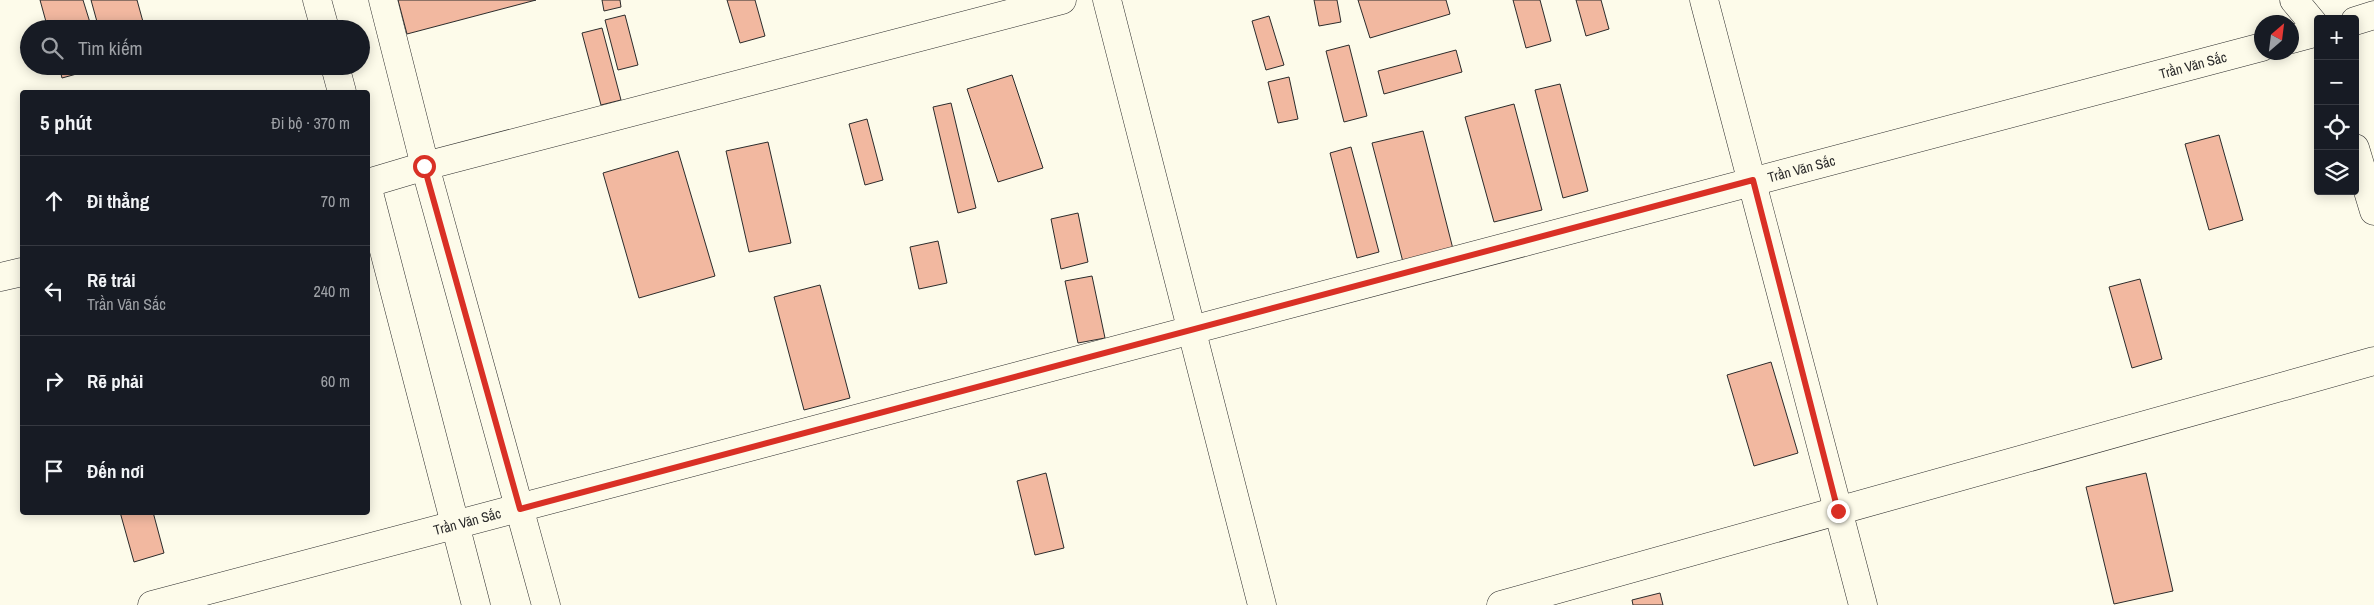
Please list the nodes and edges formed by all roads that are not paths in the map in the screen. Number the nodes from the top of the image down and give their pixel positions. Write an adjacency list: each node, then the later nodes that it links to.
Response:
1 (317, 0): 8 (street)
2 (382, 0): 17 (street)
3 (1062, 0): 17 (street)
4 (1107, 0): 24 (street)
5 (1704, 0): 18 (street)
6 (2294, 0): 10 (street)
7 (2374, 15): 9 (street)
8 (322, 20)
9 (2359, 20)
10 (2314, 25)
11 (2314, 31): 12 (street)
12 (2299, 37)
13 (2254, 49): 18 (street, Trần Văn Sắc)
14 (337, 75): 15 (street)
15 (341, 90)
16 (2356, 150): 21 (street)
17 (424, 166): 19 (street); 26 (street)
18 (1753, 180): 24 (street, Trần Văn Sắc); 27 (street)
19 (370, 182)
20 (370, 197): 28 (street)
21 (2374, 210)
22 (20, 272): 23 (street)
23 (0, 277)
24 (1192, 329): 26 (street, Trần Văn Sắc); 32 (street)
25 (2374, 361): 27 (street)
26 (520, 509): 28 (street, Trần Văn Sắc); 31 (street)
27 (1838, 511): 33 (street); 34 (street)
28 (454, 524): 29 (street, Trần Văn Sắc); 30 (street)
29 (152, 605)
30 (476, 605)
31 (546, 605)
32 (1262, 605)
33 (1501, 605)
34 (1863, 605)

